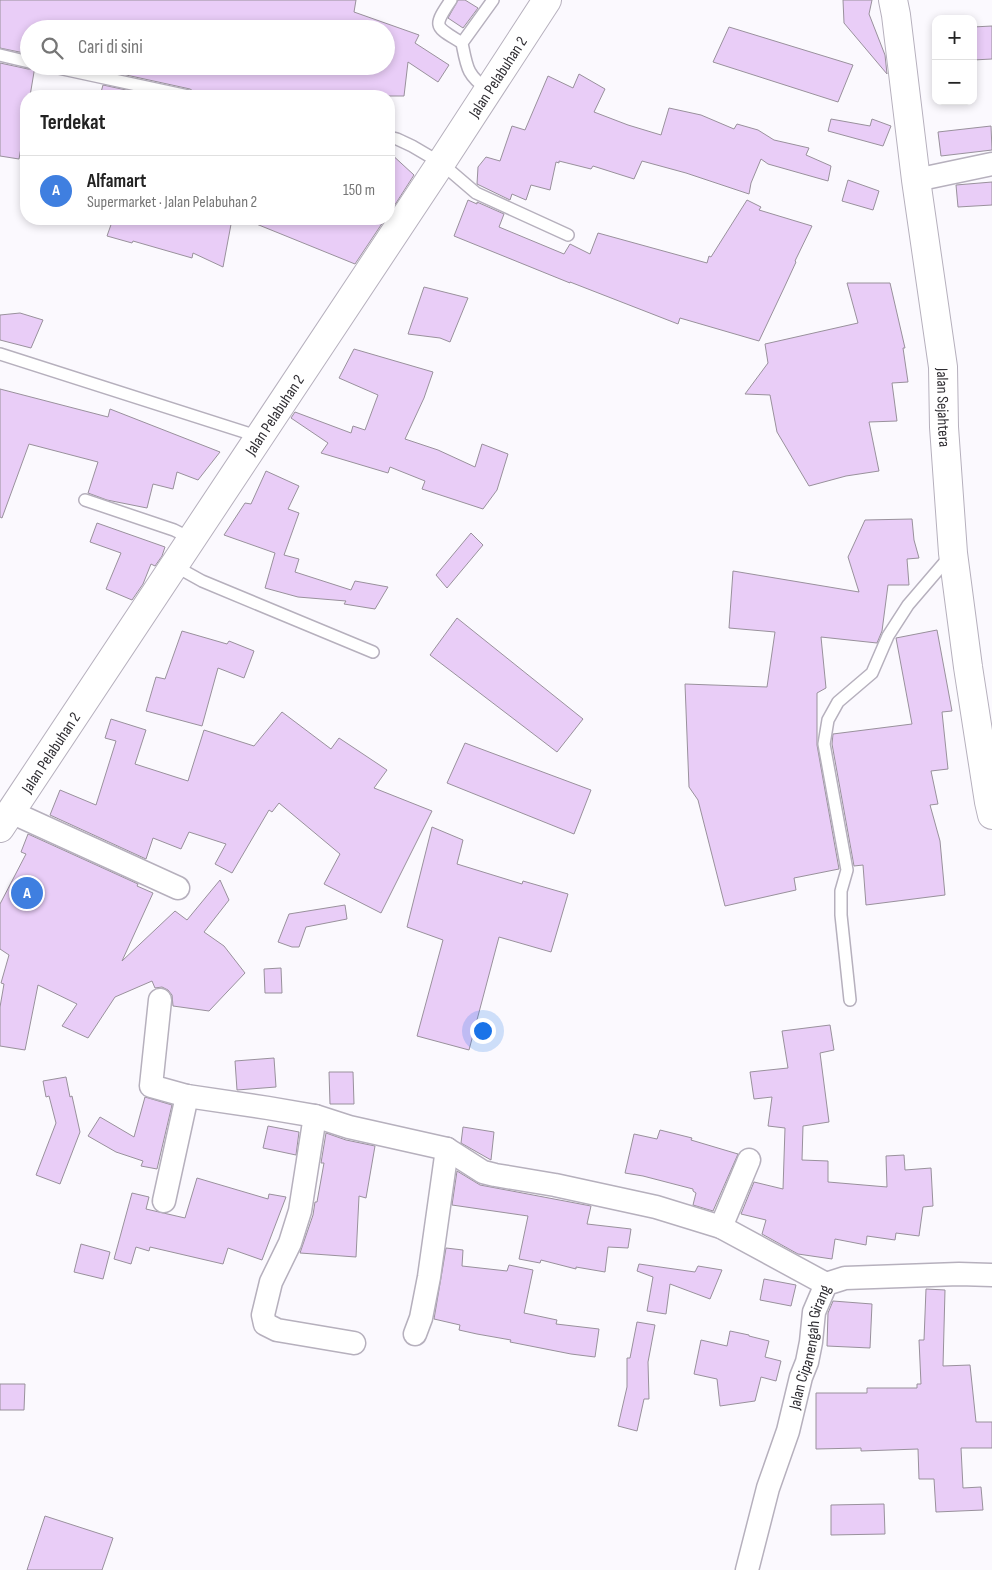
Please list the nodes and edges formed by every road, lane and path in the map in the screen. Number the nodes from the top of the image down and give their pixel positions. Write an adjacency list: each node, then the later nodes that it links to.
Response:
1 (452, 0): 5 (lane)
2 (493, 0): 5 (lane)
3 (547, 0): 10 (main road, Jalan Pelabuhan 2)
4 (893, 0): 14 (main road, Jalan Sejahtera)
5 (462, 43): 10 (lane)
6 (0, 55): 7 (lane)
7 (20, 60)
8 (91, 75): 9 (lane)
9 (160, 90)
10 (488, 90): 12 (main road, Jalan Pelabuhan 2)
11 (395, 138): 12 (lane)
12 (441, 163): 15 (lane); 17 (main road, Jalan Pelabuhan 2)
13 (992, 164): 14 (street)
14 (916, 180): 20 (main road, Jalan Sejahtera)
15 (568, 235)
16 (0, 354): 17 (lane)
17 (260, 437): 19 (main road, Jalan Pelabuhan 2)
18 (85, 500): 19 (lane)
19 (192, 539): 21 (main road, Jalan Pelabuhan 2)
20 (953, 553): 23 (main road, Jalan Sejahtera); 27 (lane)
21 (174, 566): 22 (lane); 24 (main road, Jalan Pelabuhan 2)
22 (373, 652)
23 (992, 815)
24 (5, 820): 25 (street)
25 (178, 888)
26 (160, 1000): 28 (street)
27 (850, 1000)
28 (186, 1096): 29 (street); 32 (street)
29 (315, 1116): 30 (street); 37 (street)
30 (447, 1149): 33 (street); 36 (street)
31 (750, 1160): 33 (street)
32 (164, 1201)
33 (721, 1227): 35 (street)
34 (992, 1275): 35 (street, Jalan Cipanengah Girang)
35 (826, 1284): 38 (street, Jalan Cipanengah Girang)
36 (415, 1334)
37 (354, 1343)
38 (746, 1570)

